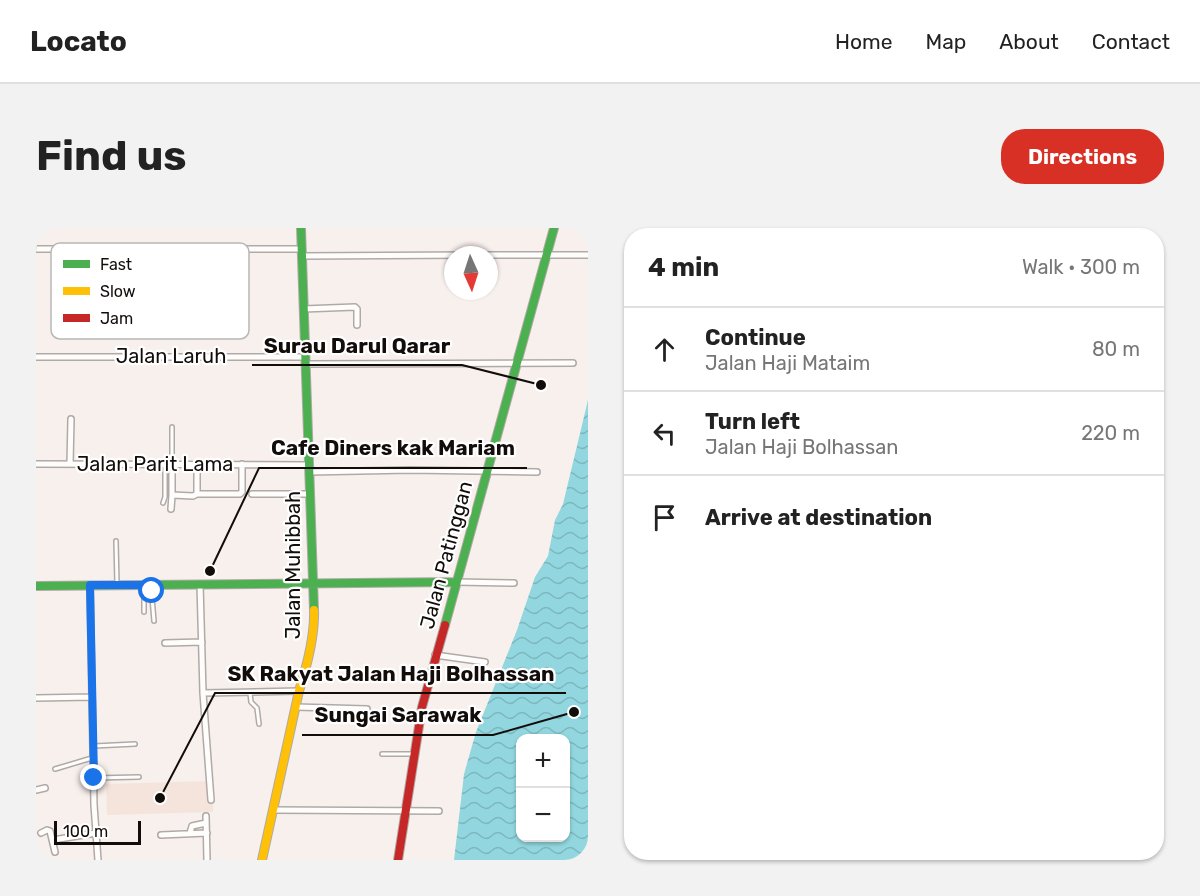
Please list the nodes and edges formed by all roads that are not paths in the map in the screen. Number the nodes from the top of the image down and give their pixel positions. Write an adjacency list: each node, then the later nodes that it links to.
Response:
1 (301, 228): 6 (main road, Jalan Muhibbah)
2 (554, 228): 9 (main road, Jalan Patinggan)
3 (36, 249): 4 (street)
4 (51, 249)
5 (249, 251): 6 (street)
6 (301, 252): 7 (street); 11 (main road, Jalan Muhibbah)
7 (444, 255)
8 (498, 255): 9 (street)
9 (547, 255): 10 (street); 16 (main road, Jalan Patinggan)
10 (588, 255)
11 (303, 309): 12 (street); 14 (main road, Jalan Muhibbah)
12 (357, 325)
13 (36, 357): 14 (street, Jalan Laruh)
14 (305, 361): 16 (street, Jalan Laruh); 24 (main road, Jalan Muhibbah)
15 (573, 363): 16 (street, Jalan Laruh)
16 (515, 364): 25 (main road, Jalan Patinggan)
17 (71, 419): 20 (street)
18 (172, 427): 21 (lane)
19 (36, 464): 20 (street, Jalan Parit Lama)
20 (70, 464): 21 (street, Jalan Parit Lama)
21 (168, 464): 22 (street, Jalan Parit Lama); 30 (street); 31 (lane)
22 (197, 464): 23 (street, Jalan Parit Lama); 27 (street)
23 (242, 464): 24 (street, Jalan Parit Lama); 27 (street)
24 (309, 468): 25 (street, Jalan Parit Lama); 29 (main road, Jalan Muhibbah)
25 (486, 472): 26 (street, Jalan Parit Lama); 34 (main road, Jalan Patinggan)
26 (537, 472)
27 (197, 494): 30 (street)
28 (252, 494): 29 (street)
29 (310, 494): 35 (main road, Jalan Muhibbah)
30 (172, 495): 32 (street)
31 (163, 503)
32 (171, 509)
33 (116, 541): 37 (lane)
34 (456, 582): 35 (main road); 36 (street); 46 (main road, Jalan Patinggan)
35 (314, 583): 38 (main road); 48 (main road, Jalan Muhibbah)
36 (514, 583)
37 (117, 584): 39 (main road); 40 (main road)
38 (200, 584): 40 (main road); 44 (street)
39 (90, 585): 41 (main road); 51 (street)
40 (148, 585): 42 (lane); 43 (lane)
41 (36, 586)
42 (144, 612)
43 (154, 621)
44 (202, 642): 45 (street); 50 (street)
45 (165, 643)
46 (435, 656): 47 (street); 59 (main road, Jalan Patinggan)
47 (485, 662)
48 (299, 691): 49 (street); 53 (main road, Jalan Muhibbah)
49 (250, 692): 50 (street); 55 (lane)
50 (203, 693): 66 (street)
51 (92, 697): 52 (street); 57 (street)
52 (36, 698)
53 (296, 707): 54 (street); 67 (main road, Jalan Muhibbah)
54 (367, 709)
55 (259, 724)
56 (135, 744): 57 (lane)
57 (94, 746): 60 (street)
58 (382, 754): 59 (lane)
59 (414, 754): 68 (main road, Jalan Patinggan)
60 (94, 758): 61 (lane); 63 (street)
61 (55, 769)
62 (139, 777): 63 (lane)
63 (94, 778): 71 (street)
64 (45, 788): 65 (street)
65 (36, 790)
66 (211, 801)
67 (273, 810): 68 (street); 79 (main road, Jalan Muhibbah)
68 (405, 811): 69 (street); 80 (main road, Jalan Patinggan)
69 (440, 811)
70 (41, 833): 75 (street)
71 (96, 833): 75 (street); 77 (street)
72 (190, 833): 73 (street); 73 (street); 74 (street)
73 (207, 833): 78 (street)
74 (161, 835)
75 (53, 840): 76 (street)
76 (55, 852)
77 (98, 860)
78 (207, 860)
79 (262, 860)
80 (398, 860)

